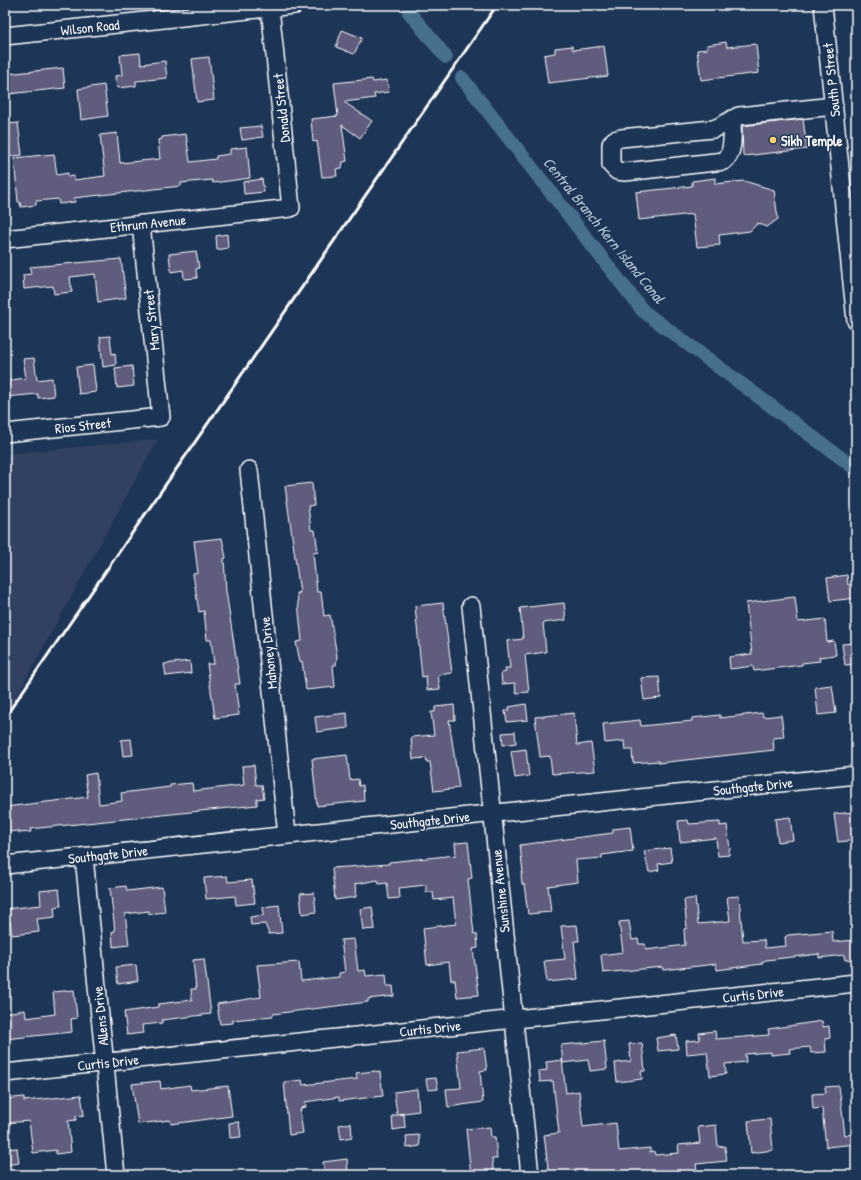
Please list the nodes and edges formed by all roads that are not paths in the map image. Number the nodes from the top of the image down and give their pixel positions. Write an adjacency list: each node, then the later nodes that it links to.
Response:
1 (295, 5): 3 (street, Wilson Road)
2 (823, 5): 5 (street, South P Street)
3 (270, 8): 4 (street, Wilson Road); 7 (street, Donald Street)
4 (5, 36)
5 (834, 106): 6 (street); 10 (street, South P Street)
6 (732, 119): 6 (street)
7 (291, 208): 8 (street, Ethrum Avenue)
8 (141, 224): 9 (street, Ethrum Avenue); 11 (street, Mary Street)
9 (5, 239)
10 (856, 321)
11 (161, 417): 12 (street, Rios Street)
12 (5, 433)
13 (249, 470): 17 (street, Mahoney Drive)
14 (471, 606): 16 (street, Sunshine Avenue)
15 (856, 775): 16 (street, Southgate Drive)
16 (492, 814): 17 (street, Southgate Drive); 21 (street, Sunshine Avenue)
17 (287, 835): 18 (street, Southgate Drive)
18 (84, 857): 19 (street, Southgate Drive); 22 (street, Allens Drive)
19 (5, 865)
20 (856, 983): 21 (street, Curtis Drive)
21 (514, 1019): 22 (street, Curtis Drive); 25 (street, Sunshine Avenue)
22 (105, 1063): 23 (street, Curtis Drive); 24 (street, Allens Drive)
23 (5, 1074)
24 (116, 1175)
25 (530, 1175)

